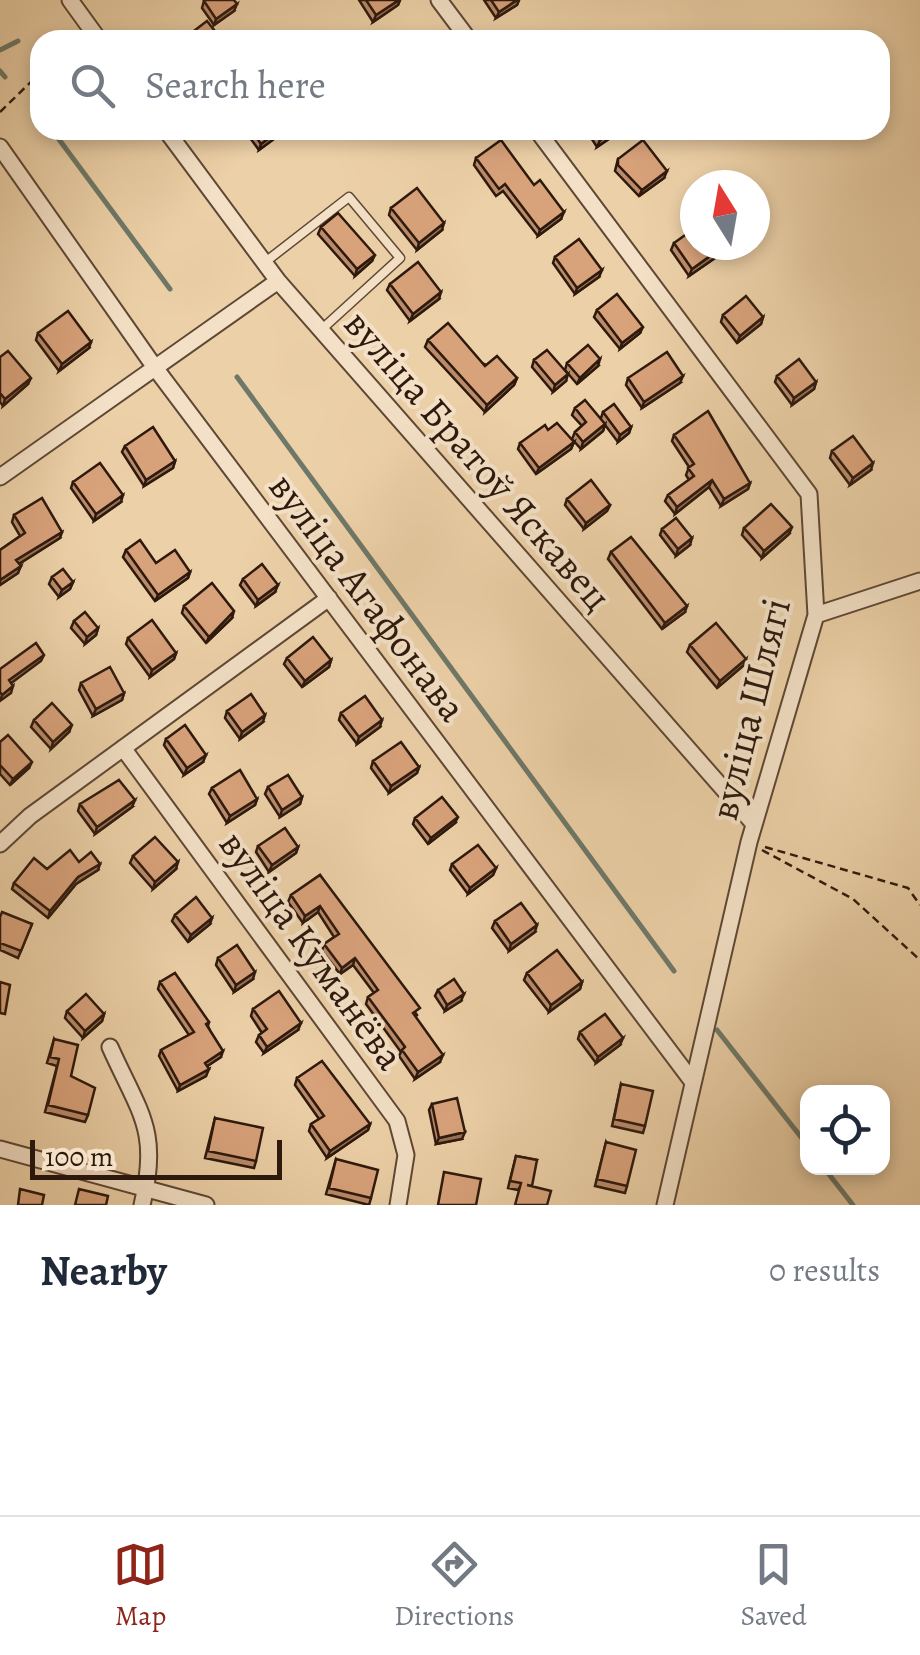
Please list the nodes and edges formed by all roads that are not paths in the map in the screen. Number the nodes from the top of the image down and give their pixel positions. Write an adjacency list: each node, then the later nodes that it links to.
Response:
1 (70, 0): 3 (street)
2 (439, 0): 4 (street)
3 (92, 30)
4 (462, 30)
5 (173, 140): 8 (street, вуліца Братоў Яскавец)
6 (544, 140): 15 (street, вуліца Шлягі)
7 (0, 147): 11 (street, вуліца Агафонава)
8 (264, 263): 9 (street, вуліца Братоў Яскавец); 10 (lane)
9 (278, 281): 10 (street, вуліца Братоў Яскавец); 11 (street)
10 (321, 330): 17 (street, вуліца Братоў Яскавец)
11 (156, 369): 12 (street); 14 (street, вуліца Агафонава)
12 (0, 477)
13 (920, 580): 15 (street)
14 (329, 598): 16 (street); 20 (street, вуліца Агафонава)
15 (816, 615): 17 (street, вуліца Шлягі)
16 (123, 748): 18 (street); 25 (street, вуліца Куманёва)
17 (754, 824): 20 (street, вуліца Шлягі)
18 (0, 844)
19 (110, 1047): 22 (street)
20 (692, 1081): 26 (street, вуліца Шлягі)
21 (0, 1149): 22 (street)
22 (146, 1188): 23 (street); 24 (street)
23 (142, 1205)
24 (206, 1205)
25 (398, 1205)
26 (664, 1205)

